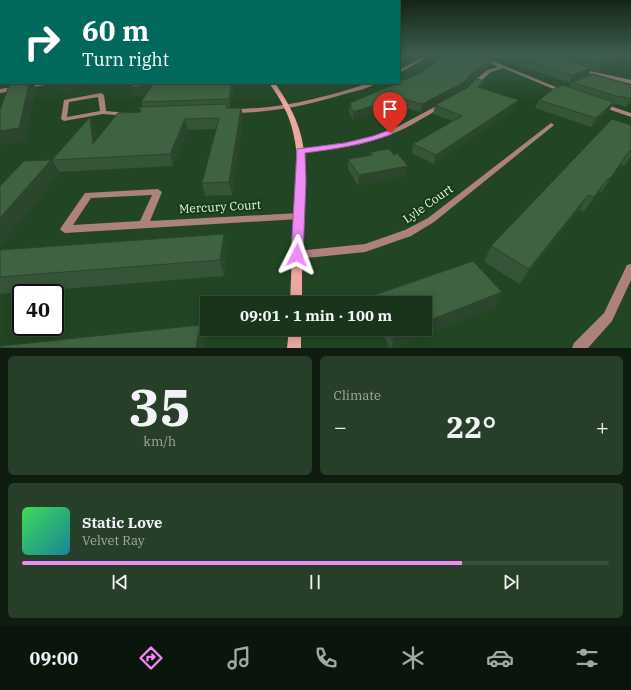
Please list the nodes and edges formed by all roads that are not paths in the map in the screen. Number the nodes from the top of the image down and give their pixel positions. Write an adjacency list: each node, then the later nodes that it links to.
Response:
1 (492, 70): 9 (street)
2 (511, 70): 10 (street)
3 (584, 70): 4 (street)
4 (631, 82)
5 (40, 84): 8 (street)
6 (273, 84): 13 (street)
7 (371, 84): 13 (street)
8 (0, 91)
9 (465, 92)
10 (570, 94)
11 (449, 101): 19 (street)
12 (597, 103): 17 (street)
13 (288, 106): 14 (street); 19 (street)
14 (228, 111)
15 (103, 112): 15 (street); 16 (street)
16 (132, 115)
17 (631, 115)
18 (551, 125): 22 (street, Lyle Court)
19 (300, 151): 20 (street)
20 (299, 216): 21 (street, Mercury Court); 22 (street)
21 (143, 225): 21 (street, Mercury Court)
22 (297, 255): 24 (street)
23 (631, 268): 27 (street)
24 (296, 296)
25 (295, 336): 26 (street)
26 (294, 348)
27 (579, 348)

